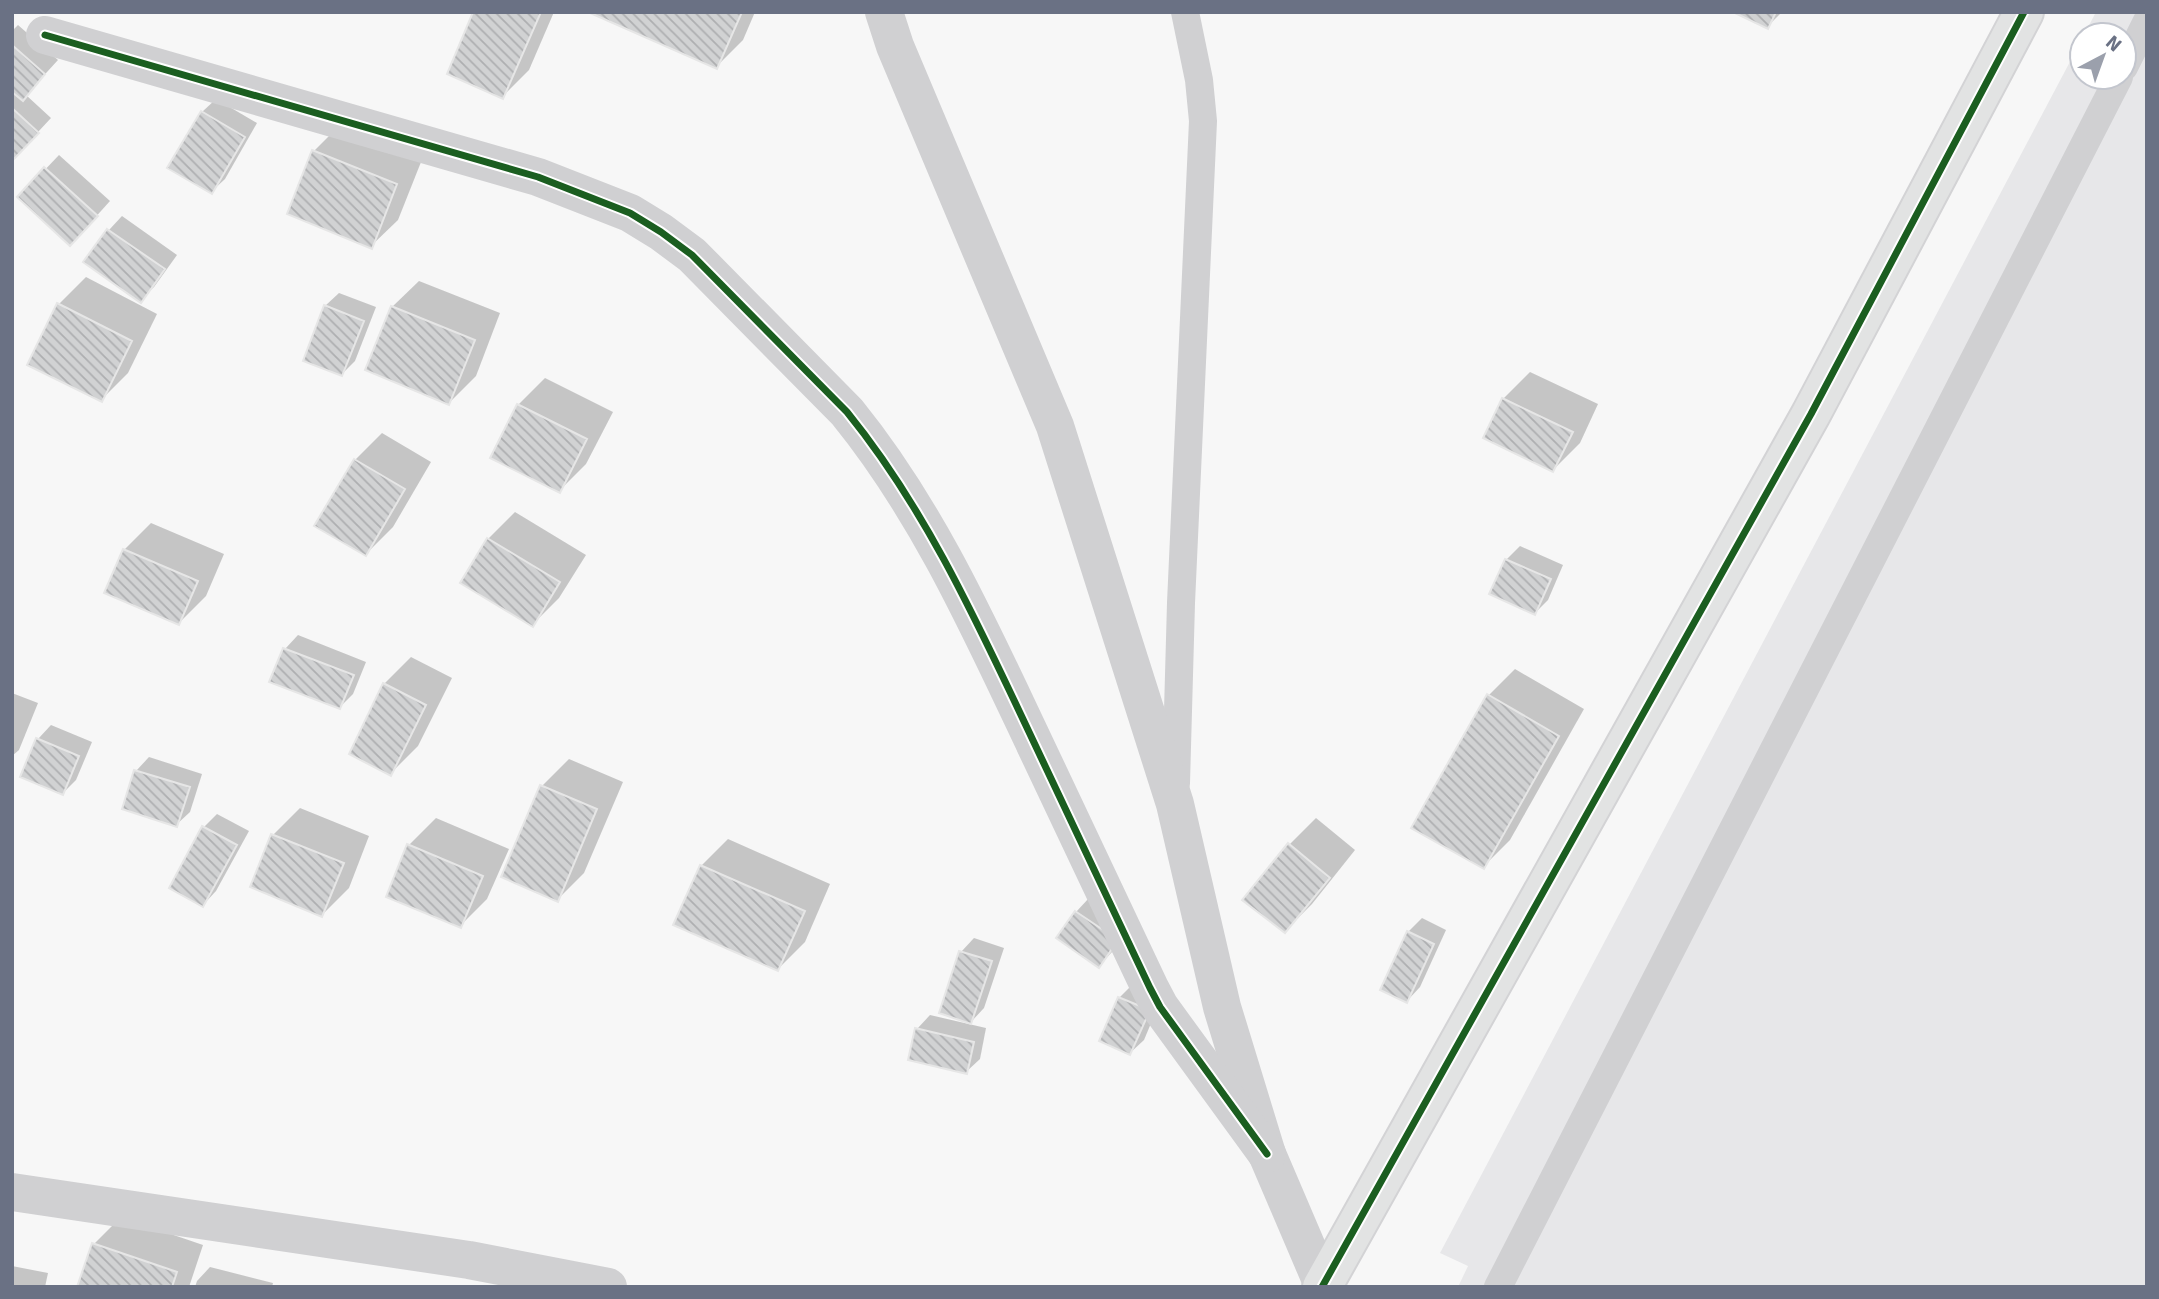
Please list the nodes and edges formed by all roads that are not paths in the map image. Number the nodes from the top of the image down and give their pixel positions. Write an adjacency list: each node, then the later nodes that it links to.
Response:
1 (884, 12): 8 (street)
2 (1185, 12): 8 (lane)
3 (2024, 12): 11 (street)
4 (2147, 21): 6 (lane)
5 (45, 35): 9 (street)
6 (2138, 39)
7 (2112, 91): 13 (lane)
8 (1175, 804): 9 (street)
9 (1267, 1154): 11 (street)
10 (12, 1192): 12 (street)
11 (1323, 1286)
12 (608, 1287)
13 (1498, 1287)

